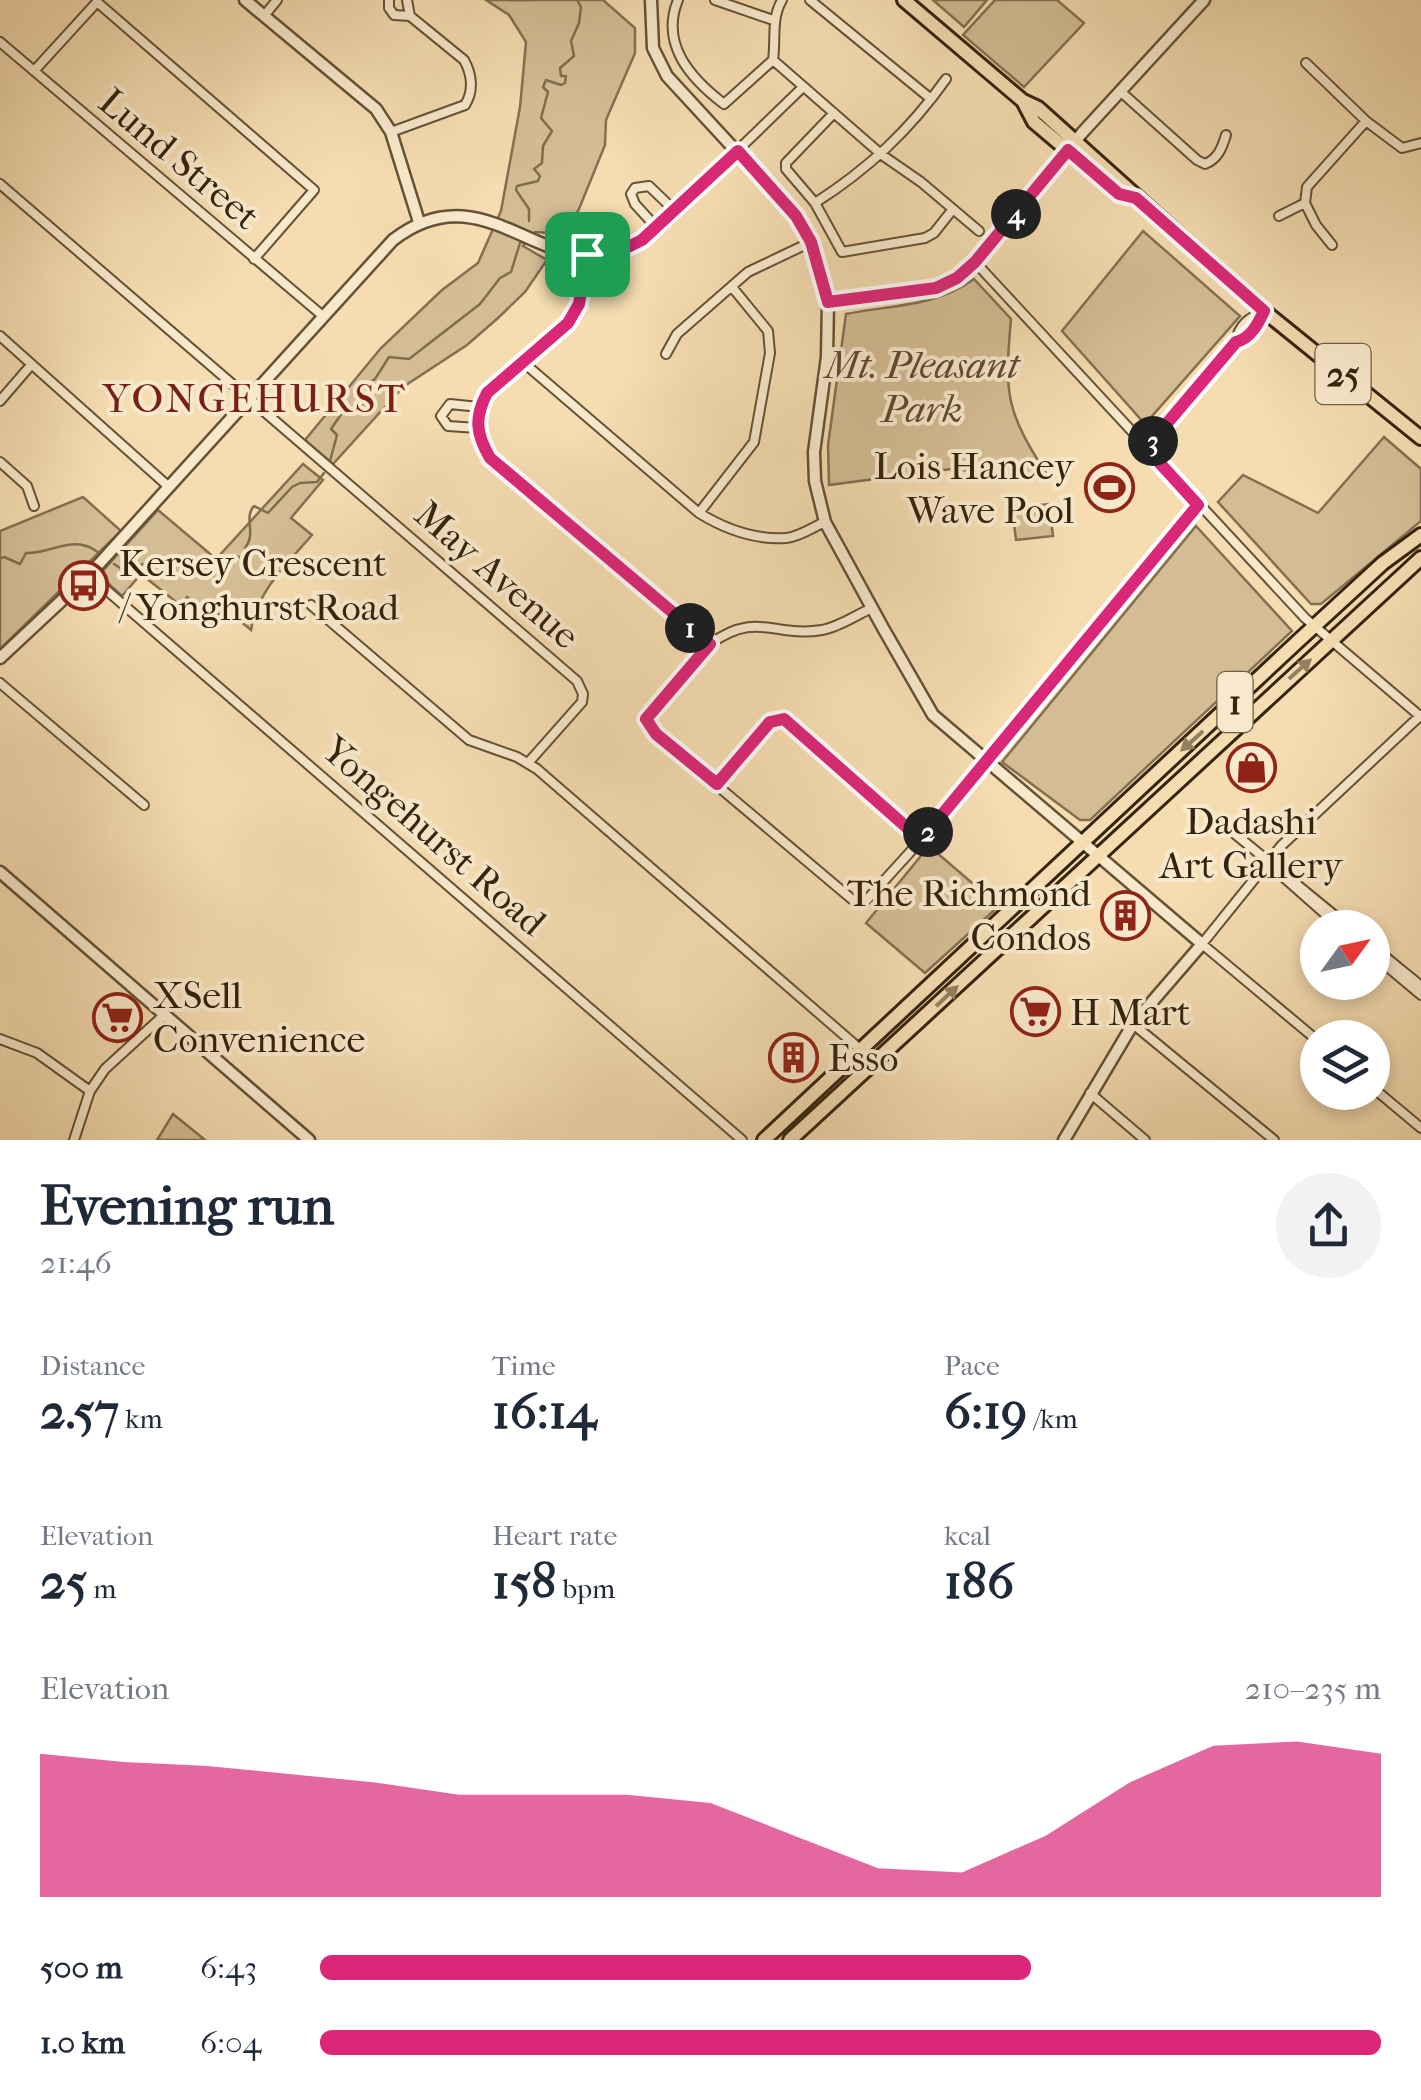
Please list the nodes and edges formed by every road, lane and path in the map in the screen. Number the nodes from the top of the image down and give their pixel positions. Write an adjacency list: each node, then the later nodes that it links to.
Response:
1 (246, 0): 12 (street)
2 (277, 0): 12 (street)
3 (389, 0): 13 (street)
4 (407, 0): 13 (street)
5 (652, 0): 29 (street)
6 (678, 0): 16 (street)
7 (716, 0): 14 (street)
8 (782, 0): 14 (street)
9 (810, 0): 22 (street)
10 (904, 0): 28 (main road, 25)
11 (1204, 0): 21 (street)
12 (264, 16): 25 (street)
13 (410, 16): 25 (street)
14 (774, 20): 16 (street)
15 (0, 42): 18 (street, Lund Street)
16 (773, 60): 20 (street)
17 (1306, 63): 24 (street)
18 (34, 71): 43 (street, Lund Street); 43 (street)
19 (946, 79): 22 (street)
20 (802, 87): 23 (street); 29 (street)
21 (1120, 91): 26 (street); 28 (street)
22 (931, 100): 30 (street)
23 (834, 113): 30 (street); 32 (street)
24 (1366, 121): 27 (street); 33 (street)
25 (391, 132): 37 (street)
26 (1226, 135)
27 (1421, 143)
28 (1072, 146): 44 (street); 47 (main road, 25)
29 (738, 151): 35 (street); 40 (street)
30 (882, 154): 32 (street); 34 (street)
31 (0, 184): 53 (street, May Avenue)
32 (815, 203): 34 (street)
33 (1305, 203): 36 (street); 41 (street)
34 (953, 208): 39 (street)
35 (674, 210): 38 (street); 38 (street)
36 (1279, 216)
37 (419, 222): 42 (street); 48 (street)
38 (656, 227): 42 (street)
39 (979, 231)
40 (811, 242): 45 (street); 46 (street)
41 (1332, 244)
42 (587, 254): 51 (street)
43 (254, 258): 48 (street, Lund Street)
44 (975, 262): 46 (street); 58 (street)
45 (732, 287): 50 (street); 63 (street)
46 (828, 302): 64 (street)
47 (1264, 311): 57 (main road, 25); 58 (street)
48 (324, 317): 53 (street)
49 (0, 336): 52 (street)
50 (666, 354)
51 (524, 363): 55 (street); 63 (street)
52 (31, 365): 54 (street); 60 (street)
53 (251, 399): 60 (street); 77 (street, May Avenue)
54 (0, 402)
55 (479, 408): 56 (street); 56 (street)
56 (476, 428): 72 (street)
57 (1421, 438)
58 (1146, 448): 61 (street)
59 (0, 462): 62 (street)
60 (168, 487): 67 (street)
61 (1198, 505): 70 (street); 76 (street)
62 (34, 506)
63 (699, 513): 64 (street)
64 (824, 522): 69 (street)
65 (1421, 535): 70 (main road, 1)
66 (1421, 558): 71 (main road, 1)
67 (89, 575): 73 (street); 104 (street, Yongehurst Road)
68 (312, 605): 77 (street)
69 (872, 608): 72 (street); 76 (street)
70 (1314, 627): 71 (street); 82 (main road, 1, one-way to 82)
71 (1330, 642): 75 (street); 83 (main road, 1, one-way to 71)
72 (710, 644): 78 (street)
73 (0, 658)
74 (0, 684): 79 (street)
75 (1420, 716): 84 (street)
76 (986, 762): 81 (street); 82 (street)
77 (528, 763): 96 (street)
78 (717, 784): 81 (street); 81 (street)
79 (144, 805)
80 (1224, 826): 84 (street)
81 (921, 840)
82 (1084, 840): 83 (street); 96 (main road, 1)
83 (1098, 854): 88 (street); 97 (main road, 1, one-way to 83)
84 (1268, 862): 86 (street); 87 (street); 88 (street)
85 (0, 872): 92 (street)
86 (1320, 910)
87 (1328, 910)
88 (1202, 944): 93 (street); 94 (street)
89 (1390, 962): 91 (street)
90 (1390, 967): 91 (street)
91 (1419, 987)
92 (164, 1015): 98 (street); 103 (street)
93 (1133, 1024): 99 (street); 109 (street)
94 (1300, 1026)
95 (2, 1042): 98 (street)
96 (860, 1048): 97 (street); 105 (main road, 1)
97 (876, 1062): 106 (main road, 1)
98 (90, 1091): 102 (street)
99 (1090, 1093): 107 (street); 108 (street)
100 (1390, 1102): 101 (street)
101 (1421, 1128)
102 (74, 1140)
103 (310, 1140)
104 (742, 1140)
105 (764, 1140)
106 (790, 1140)
107 (1064, 1140)
108 (1145, 1140)
109 (1274, 1140)

